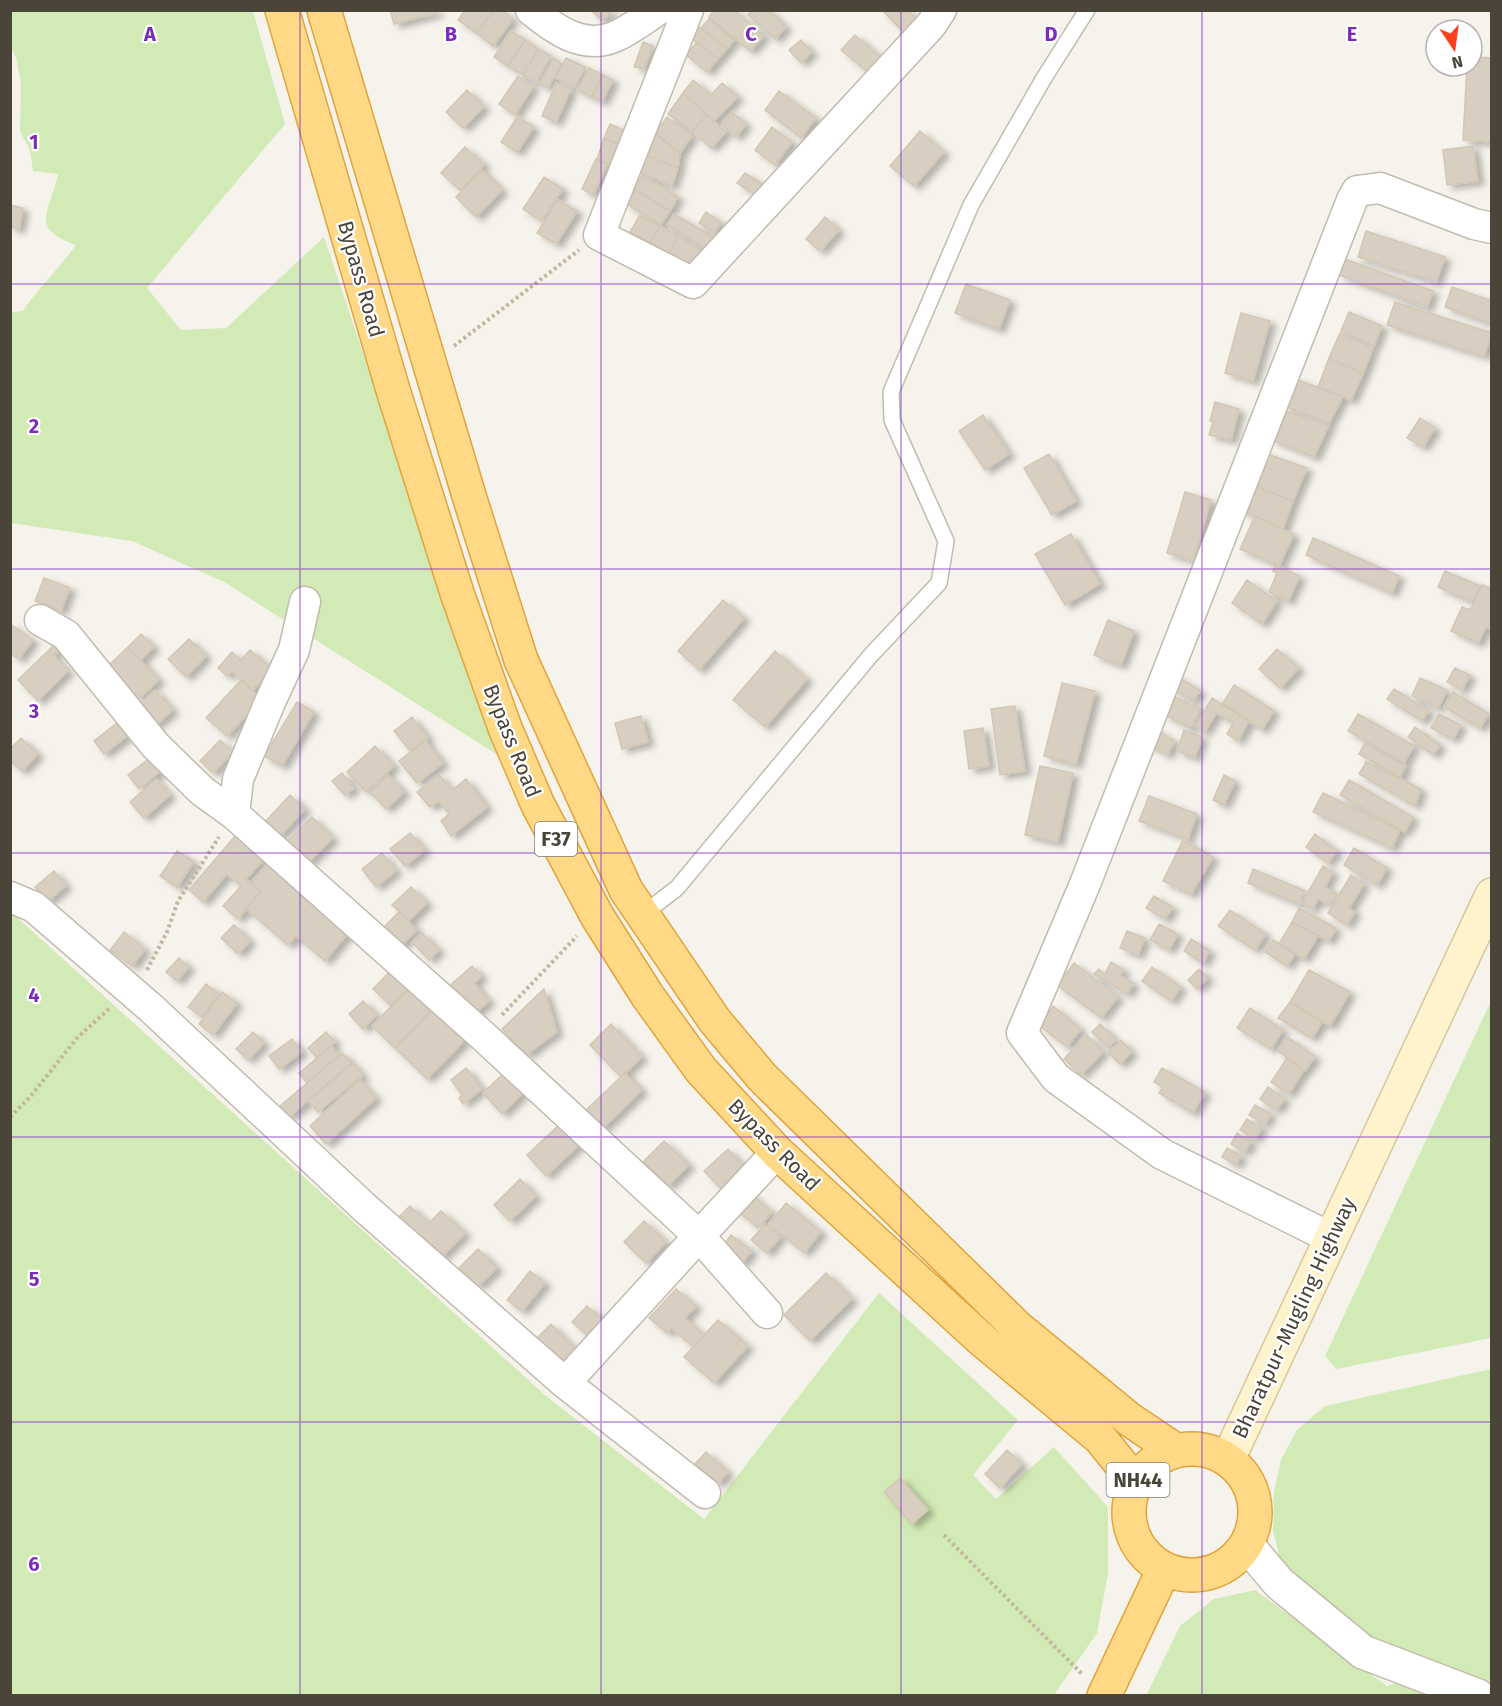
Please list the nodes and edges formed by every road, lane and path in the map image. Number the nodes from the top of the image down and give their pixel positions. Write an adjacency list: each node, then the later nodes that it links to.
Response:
1 (282, 10): 17 (highway, Bypass Road / F37)
2 (324, 10): 10 (highway, Bypass Road / F37)
3 (531, 10): 4 (street)
4 (658, 10)
5 (688, 10): 9 (street)
6 (1087, 10): 16 (lane)
7 (930, 15): 9 (street)
8 (1491, 228): 21 (street)
9 (598, 235): 10 (path)
10 (431, 364): 16 (highway, Bypass Road / F37)
11 (305, 602): 13 (street)
12 (40, 620): 13 (street)
13 (234, 814): 18 (street)
14 (1491, 895): 21 (main road, Bharatpur-Mugling Highway)
15 (10, 897): 23 (street)
16 (634, 902): 17 (highway); 24 (highway, Bypass Road / F37)
17 (597, 916): 18 (path); 19 (highway, Bypass Road / F37)
18 (483, 1035): 20 (street)
19 (777, 1152): 20 (street); 26 (highway, Bypass Road / F37)
20 (699, 1236): 22 (street); 23 (street)
21 (1331, 1238): 25 (main road, Bharatpur-Mugling Highway)
22 (767, 1313)
23 (565, 1383): 27 (street)
24 (1175, 1450): 25 (highway, Bharatpur-Mugling Highway / NH44); 26 (highway, NH44)
25 (1228, 1459): 29 (highway, NH44)
26 (1134, 1485): 30 (highway, NH44)
27 (705, 1493)
28 (944, 1535): 31 (path)
29 (1247, 1545): 30 (highway, NH44); 32 (street)
30 (1164, 1569): 31 (highway)
31 (1104, 1695)
32 (1478, 1695)

